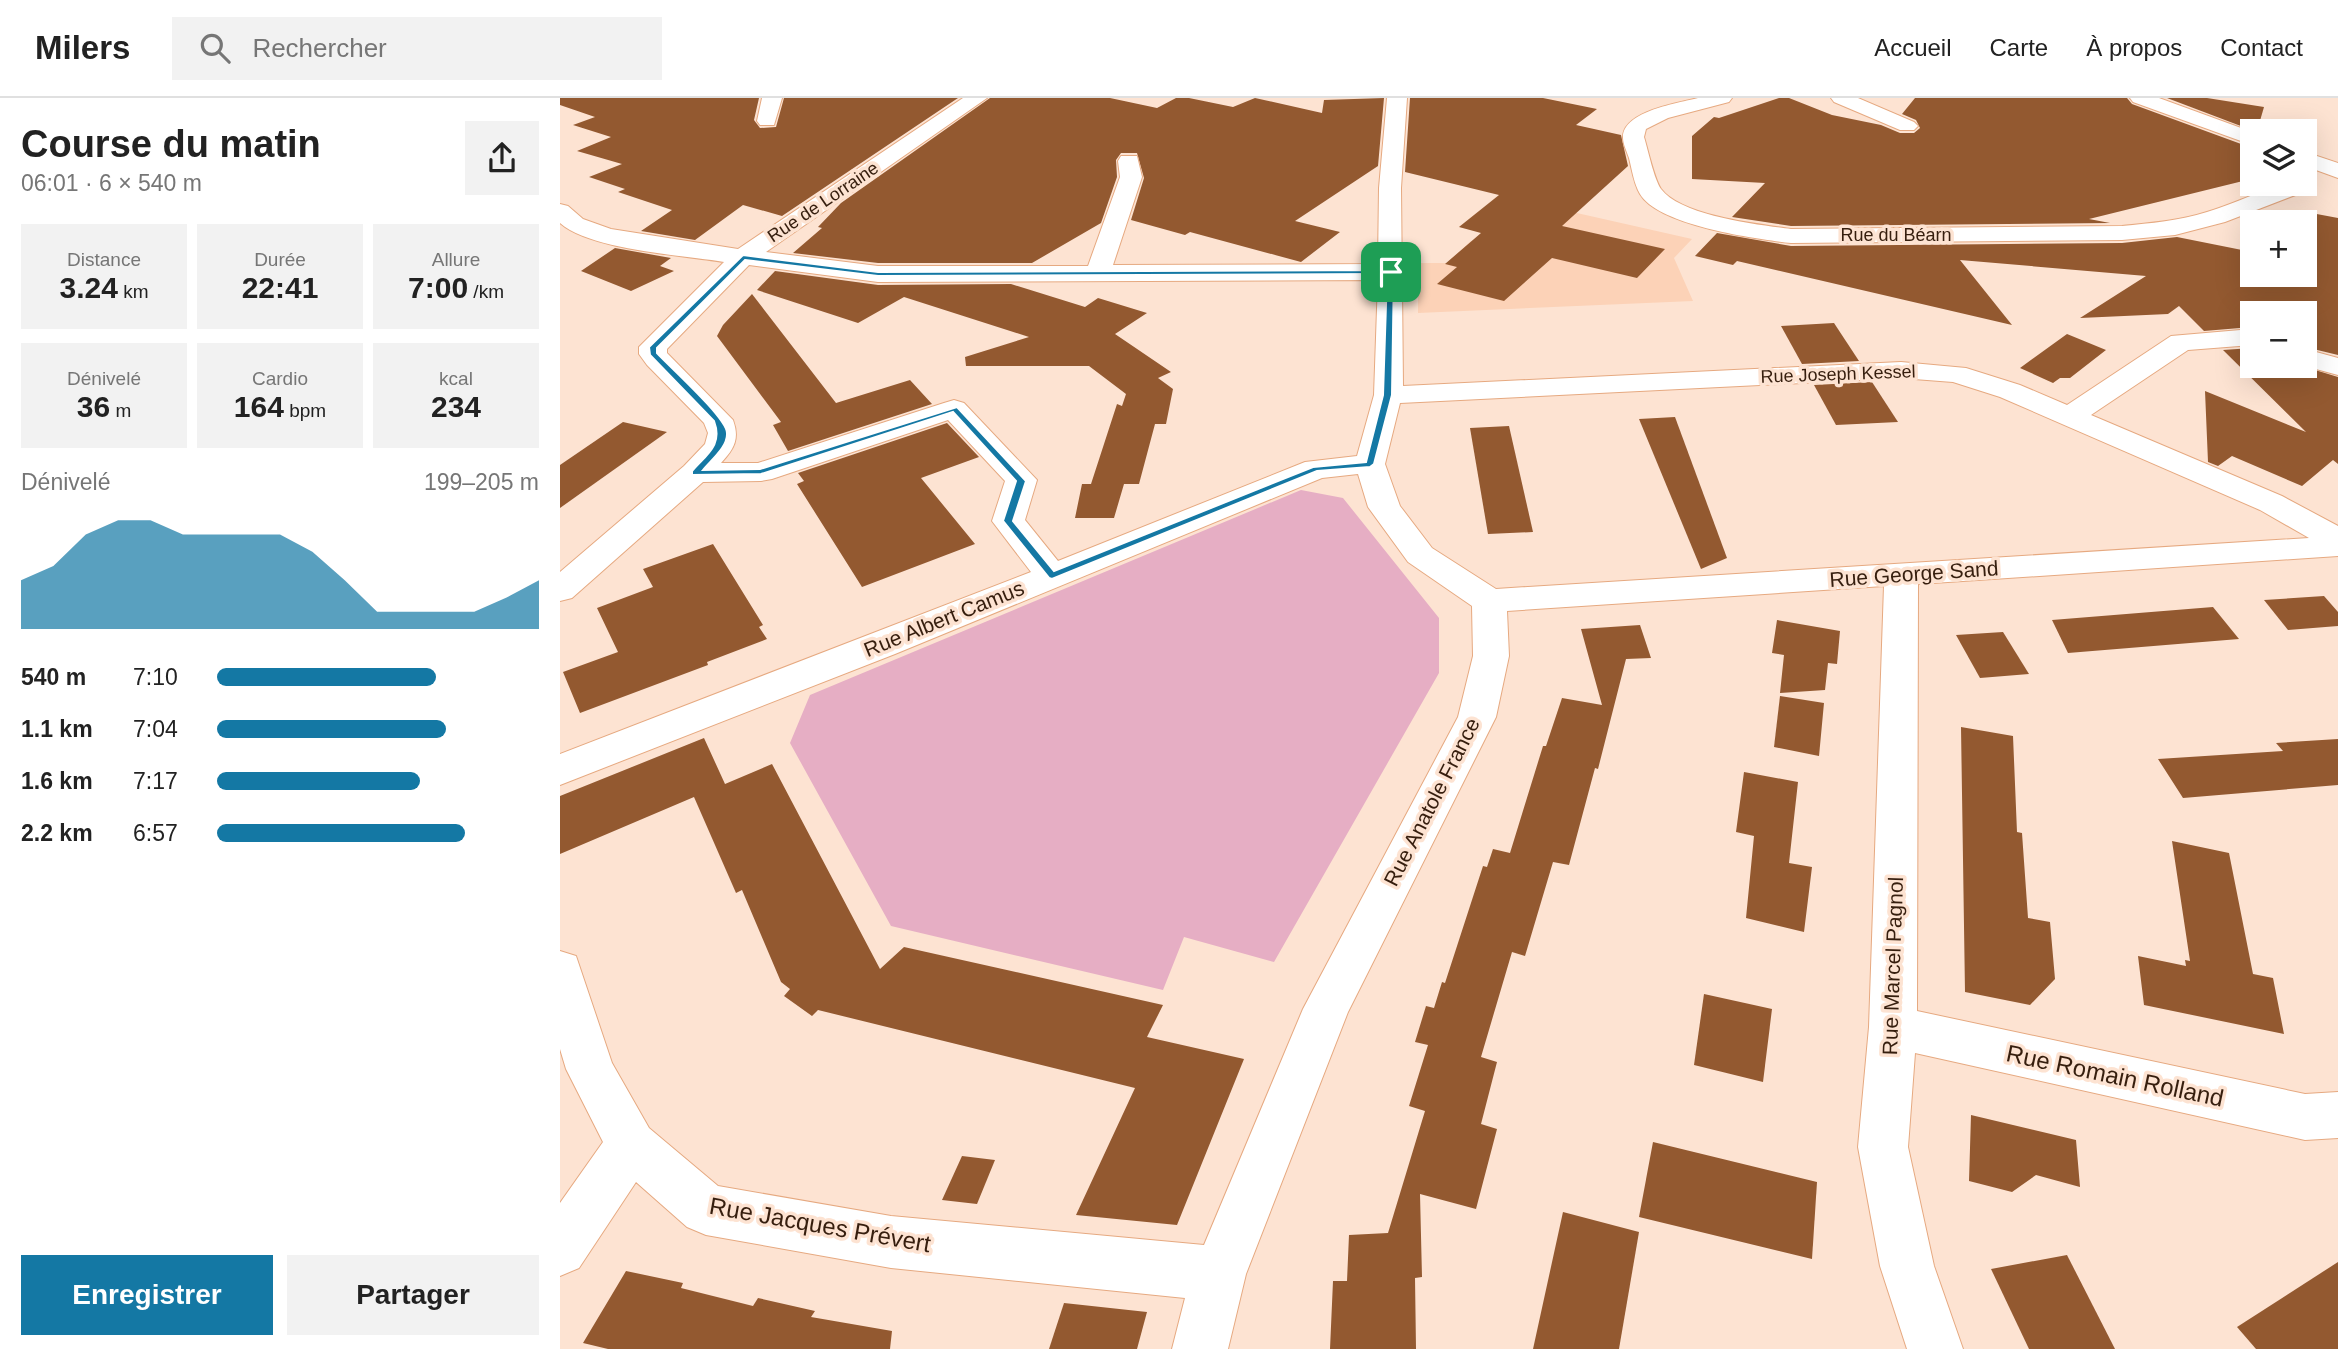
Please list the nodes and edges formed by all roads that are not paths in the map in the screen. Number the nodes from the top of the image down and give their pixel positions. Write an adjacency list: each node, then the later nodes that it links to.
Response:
1 (772, 98): 7 (street)
2 (977, 98): 16 (street, Rue de Lorraine)
3 (1397, 98): 18 (street)
4 (1722, 98): 14 (street, Rue du Béarn)
5 (1841, 98): 8 (street)
6 (2140, 98): 9 (street)
7 (767, 121)
8 (1908, 126)
9 (2240, 135)
10 (1129, 161): 17 (street)
11 (2317, 163): 12 (street)
12 (2338, 171): 13 (street, Rue du Béarn)
13 (2317, 178)
14 (2271, 196)
15 (560, 211): 16 (street)
16 (743, 257): 17 (street); 25 (street, Rue de Lorraine)
17 (1098, 272): 18 (street)
18 (1391, 272): 22 (street)
19 (2240, 338): 23 (street)
20 (2317, 360): 21 (street)
21 (2338, 367)
22 (1388, 395): 23 (street, Rue Joseph Kessel); 24 (street)
23 (2069, 417): 26 (street, Rue Joseph Kessel)
24 (1370, 464): 29 (street, Rue Albert Camus); 31 (street)
25 (695, 473): 29 (street); 30 (street, Rue de Lorraine)
26 (2338, 540)
27 (2338, 546): 28 (street, Rue George Sand)
28 (1901, 575): 31 (street, Rue George Sand); 34 (street, Rue Marcel Pagnol)
29 (1052, 576): 32 (street, Rue Albert Camus)
30 (560, 590)
31 (1489, 601): 38 (street, Rue Anatole France)
32 (560, 770)
33 (560, 970): 36 (street, Rue Jacques Prévert)
34 (1893, 1027): 35 (street, Rue Romain Rolland); 40 (street, Rue Marcel Pagnol)
35 (2338, 1115)
36 (631, 1145): 37 (street); 38 (street, Rue Jacques Prévert)
37 (560, 1249)
38 (1219, 1274): 39 (street, Rue Anatole France)
39 (1200, 1349)
40 (1935, 1349)

